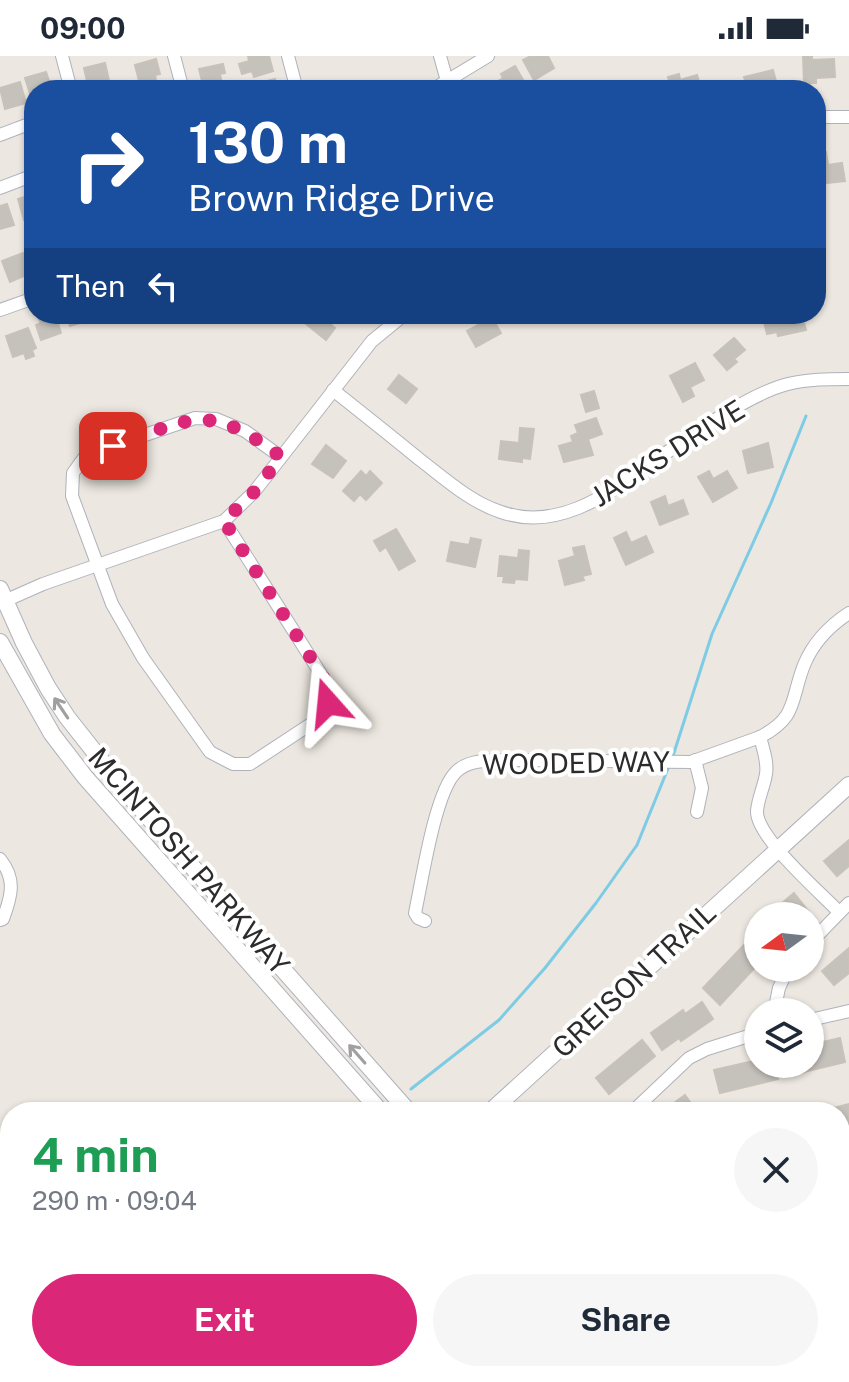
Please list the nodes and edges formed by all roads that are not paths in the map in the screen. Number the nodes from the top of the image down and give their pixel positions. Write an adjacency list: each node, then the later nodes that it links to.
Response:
1 (62, 56): 6 (street)
2 (174, 56): 7 (street)
3 (288, 56): 8 (street)
4 (440, 56): 9 (street)
5 (488, 56): 10 (street)
6 (68, 80)
7 (180, 80)
8 (294, 80)
9 (447, 80)
10 (449, 80)
11 (826, 117): 12 (street)
12 (849, 117)
13 (24, 126): 14 (street)
14 (0, 135)
15 (24, 179): 16 (street)
16 (0, 188)
17 (24, 302): 18 (street)
18 (0, 310)
19 (393, 324): 21 (street)
20 (849, 379): 21 (street, JACKS DRIVE)
21 (333, 390): 22 (street)
22 (281, 457): 23 (street); 24 (street)
23 (224, 521): 24 (street); 24 (street)
24 (97, 566): 25 (street)
25 (2, 597): 42 (street, MCINTOSH PARKWAY, one-way to 25)
26 (849, 613): 28 (street, WOODED WAY)
27 (0, 642): 41 (street, MCINTOSH PARKWAY)
28 (760, 737): 29 (street, WOODED WAY); 32 (street)
29 (695, 760): 31 (street); 36 (street, WOODED WAY)
30 (849, 785): 32 (street, GREISON TRAIL)
31 (697, 812)
32 (779, 849): 34 (street); 43 (street, GREISON TRAIL)
33 (0, 859): 35 (street)
34 (844, 907): 37 (street)
35 (0, 920)
36 (425, 921)
37 (824, 928)
38 (849, 1011): 39 (street)
39 (824, 1017)
40 (744, 1038): 44 (street)
41 (372, 1102)
42 (400, 1102)
43 (501, 1102)
44 (643, 1102)

